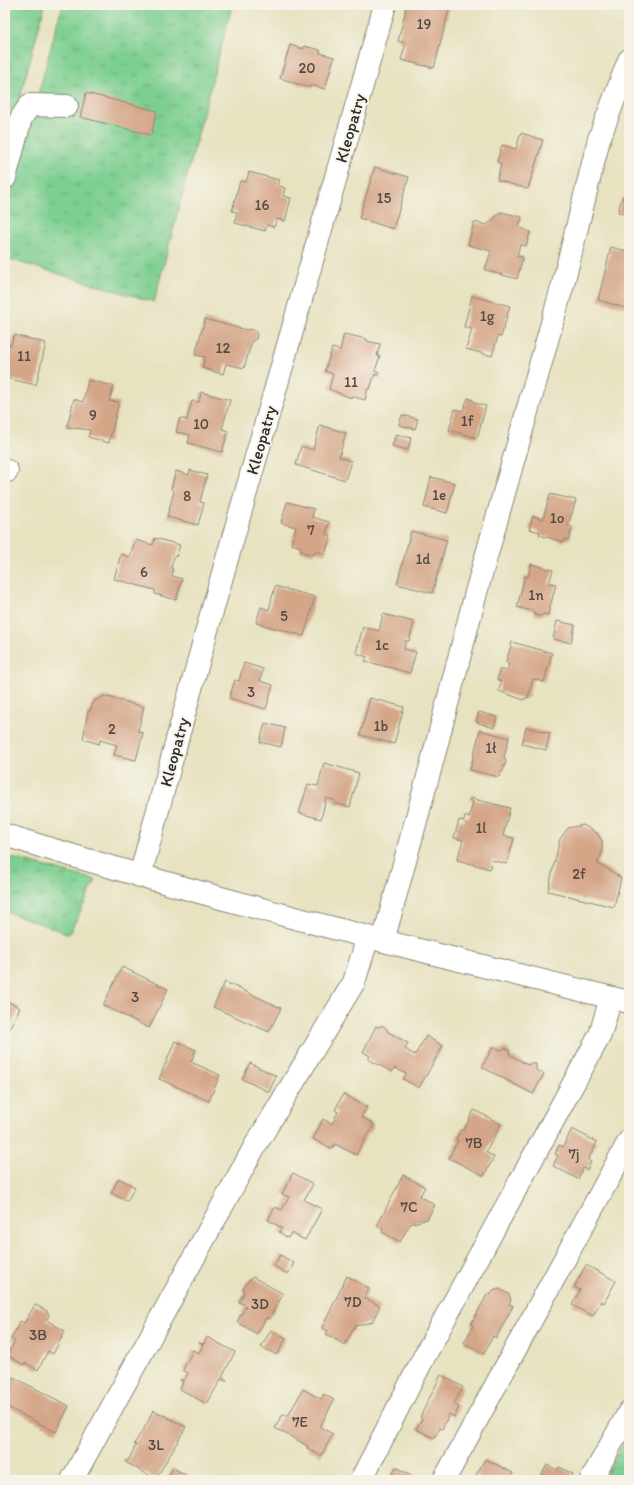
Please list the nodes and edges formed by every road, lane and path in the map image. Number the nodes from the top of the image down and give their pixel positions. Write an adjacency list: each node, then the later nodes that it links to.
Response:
1 (385, 5): 6 (street, Kleopatry)
2 (629, 60): 7 (street)
3 (67, 106): 4 (street)
4 (5, 178)
5 (5, 835): 6 (street)
6 (140, 876): 7 (street)
7 (376, 939): 8 (street); 11 (street)
8 (620, 1000): 12 (street)
9 (629, 1141): 13 (street)
10 (629, 1412): 14 (street)
11 (72, 1480)
12 (361, 1480)
13 (444, 1480)
14 (591, 1480)

